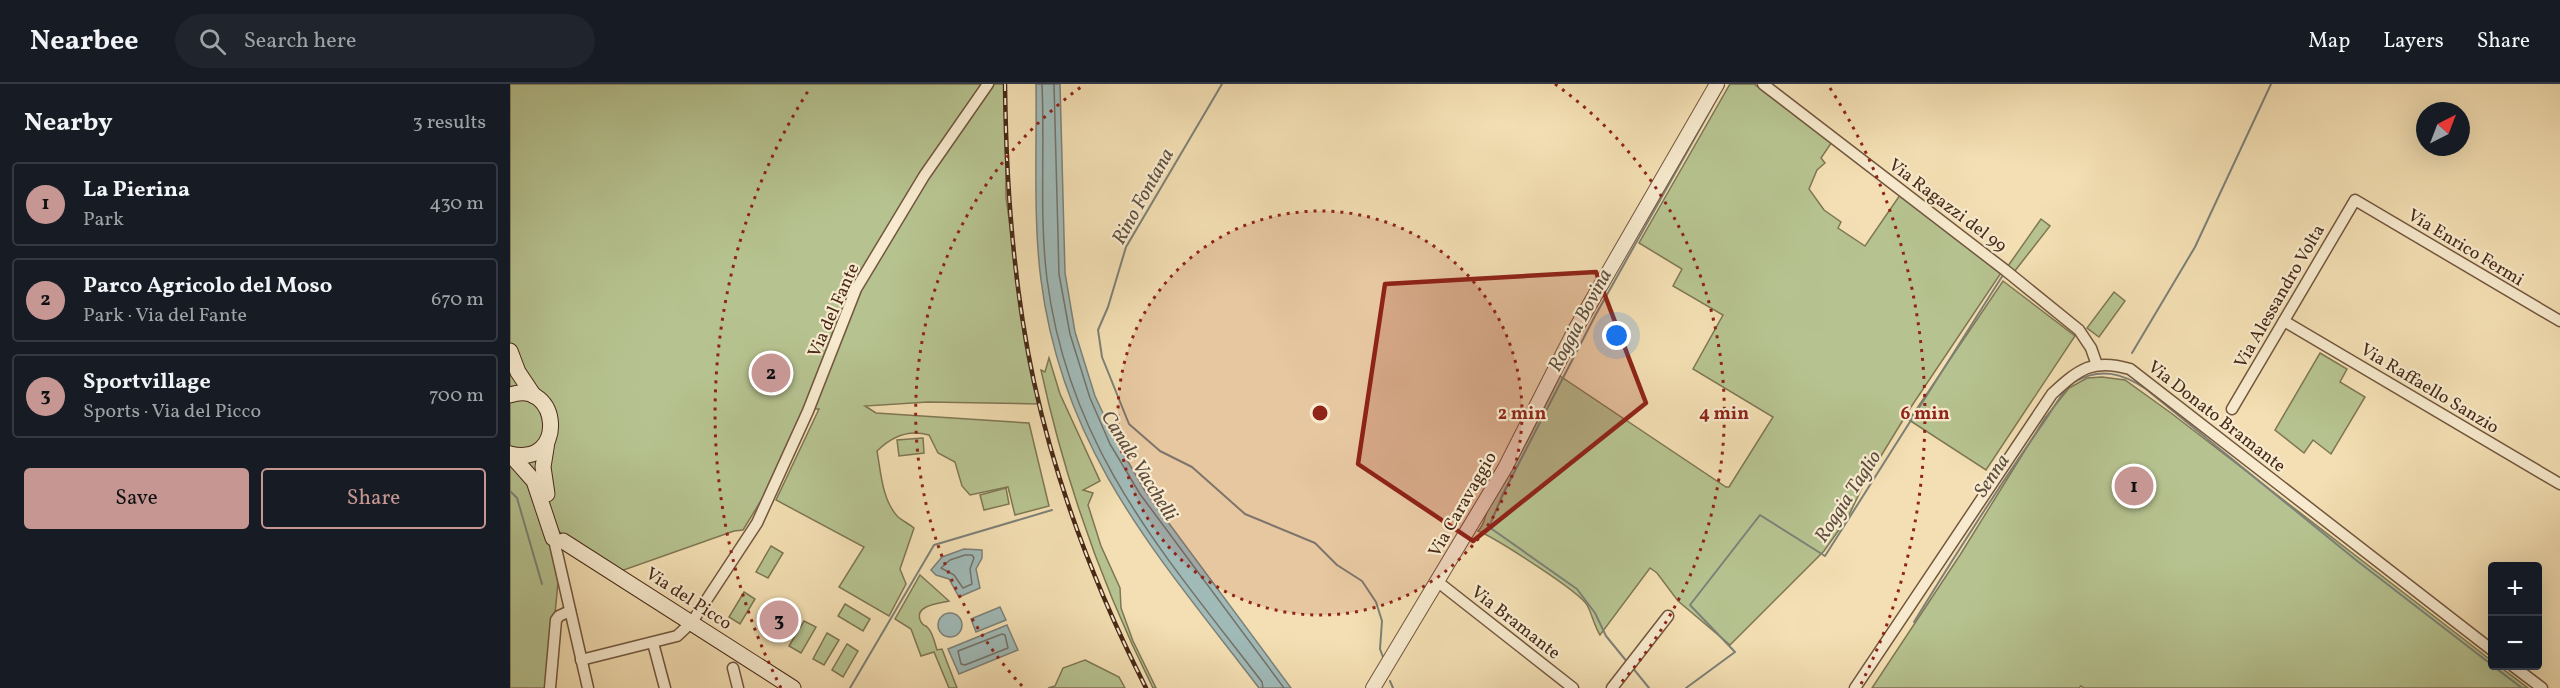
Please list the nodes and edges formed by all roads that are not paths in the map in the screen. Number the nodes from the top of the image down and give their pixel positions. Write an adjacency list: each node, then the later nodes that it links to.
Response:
1 (988, 84): 21 (street, Via del Fante)
2 (1717, 84): 18 (street, Via Caravaggio)
3 (1763, 84): 9 (street, Via Ragazzi del 99)
4 (2355, 200): 5 (street, Via Alessandro Volta); 6 (street, Via Enrico Fermi)
5 (2284, 321): 13 (street, Via Alessandro Volta); 16 (street, Via Raffaello Sanzio)
6 (2560, 321)
7 (510, 351): 12 (main road)
8 (510, 357): 10 (main road)
9 (2097, 365): 23 (street, Via Donato Bramante); 35 (street, Via Donato Bramante)
10 (510, 371)
11 (510, 395): 12 (main road)
12 (534, 396): 14 (main road)
13 (2232, 409)
14 (547, 442): 15 (main road); 17 (main road)
15 (510, 454): 17 (main road)
16 (2560, 484)
17 (558, 539): 19 (street); 21 (main road, Via del Picco)
18 (1438, 582): 32 (street, Via Caravaggio); 33 (street, Via Bramante)
19 (570, 611): 24 (street); 28 (street)
20 (1668, 616): 34 (street)
21 (692, 622): 22 (street); 27 (main road, Via del Picco)
22 (653, 643): 24 (street); 30 (street)
23 (2488, 646)
24 (581, 660): 29 (street)
25 (733, 668): 31 (street)
26 (2517, 670): 36 (street)
27 (789, 687)
28 (550, 688)
29 (588, 688)
30 (665, 688)
31 (738, 688)
32 (1373, 688)
33 (1573, 688)
34 (1612, 688)
35 (1854, 688)
36 (2542, 688)

